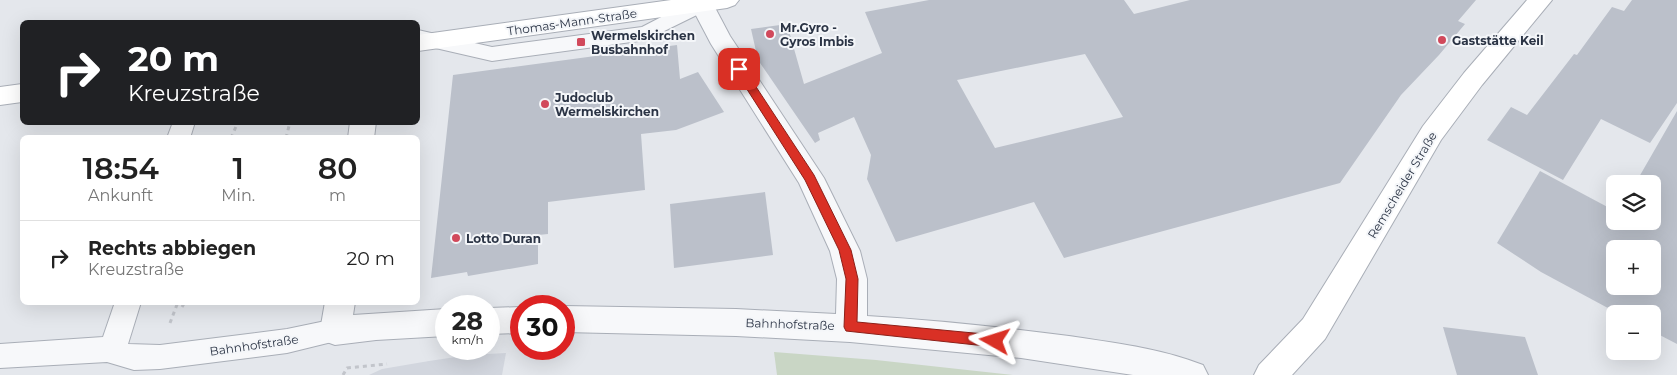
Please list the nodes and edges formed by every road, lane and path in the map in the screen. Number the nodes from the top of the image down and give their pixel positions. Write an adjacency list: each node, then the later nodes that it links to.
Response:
1 (1540, 0): 16 (street, Remscheider Straße)
2 (715, 2): 3 (street, Thomas-Mann-Straße); 12 (street)
3 (423, 40)
4 (20, 93): 5 (street)
5 (0, 96)
6 (127, 305): 13 (lane)
7 (177, 305): 11 (path)
8 (337, 317): 10 (street, Bahnhofstraße); 13 (lane, Bahnhofstraße)
9 (575, 319): 12 (street, Bahnhofstraße)
10 (435, 323)
11 (169, 326)
12 (850, 327): 15 (street, Bahnhofstraße)
13 (113, 349): 14 (lane)
14 (0, 356)
15 (1192, 375)
16 (1270, 375)

